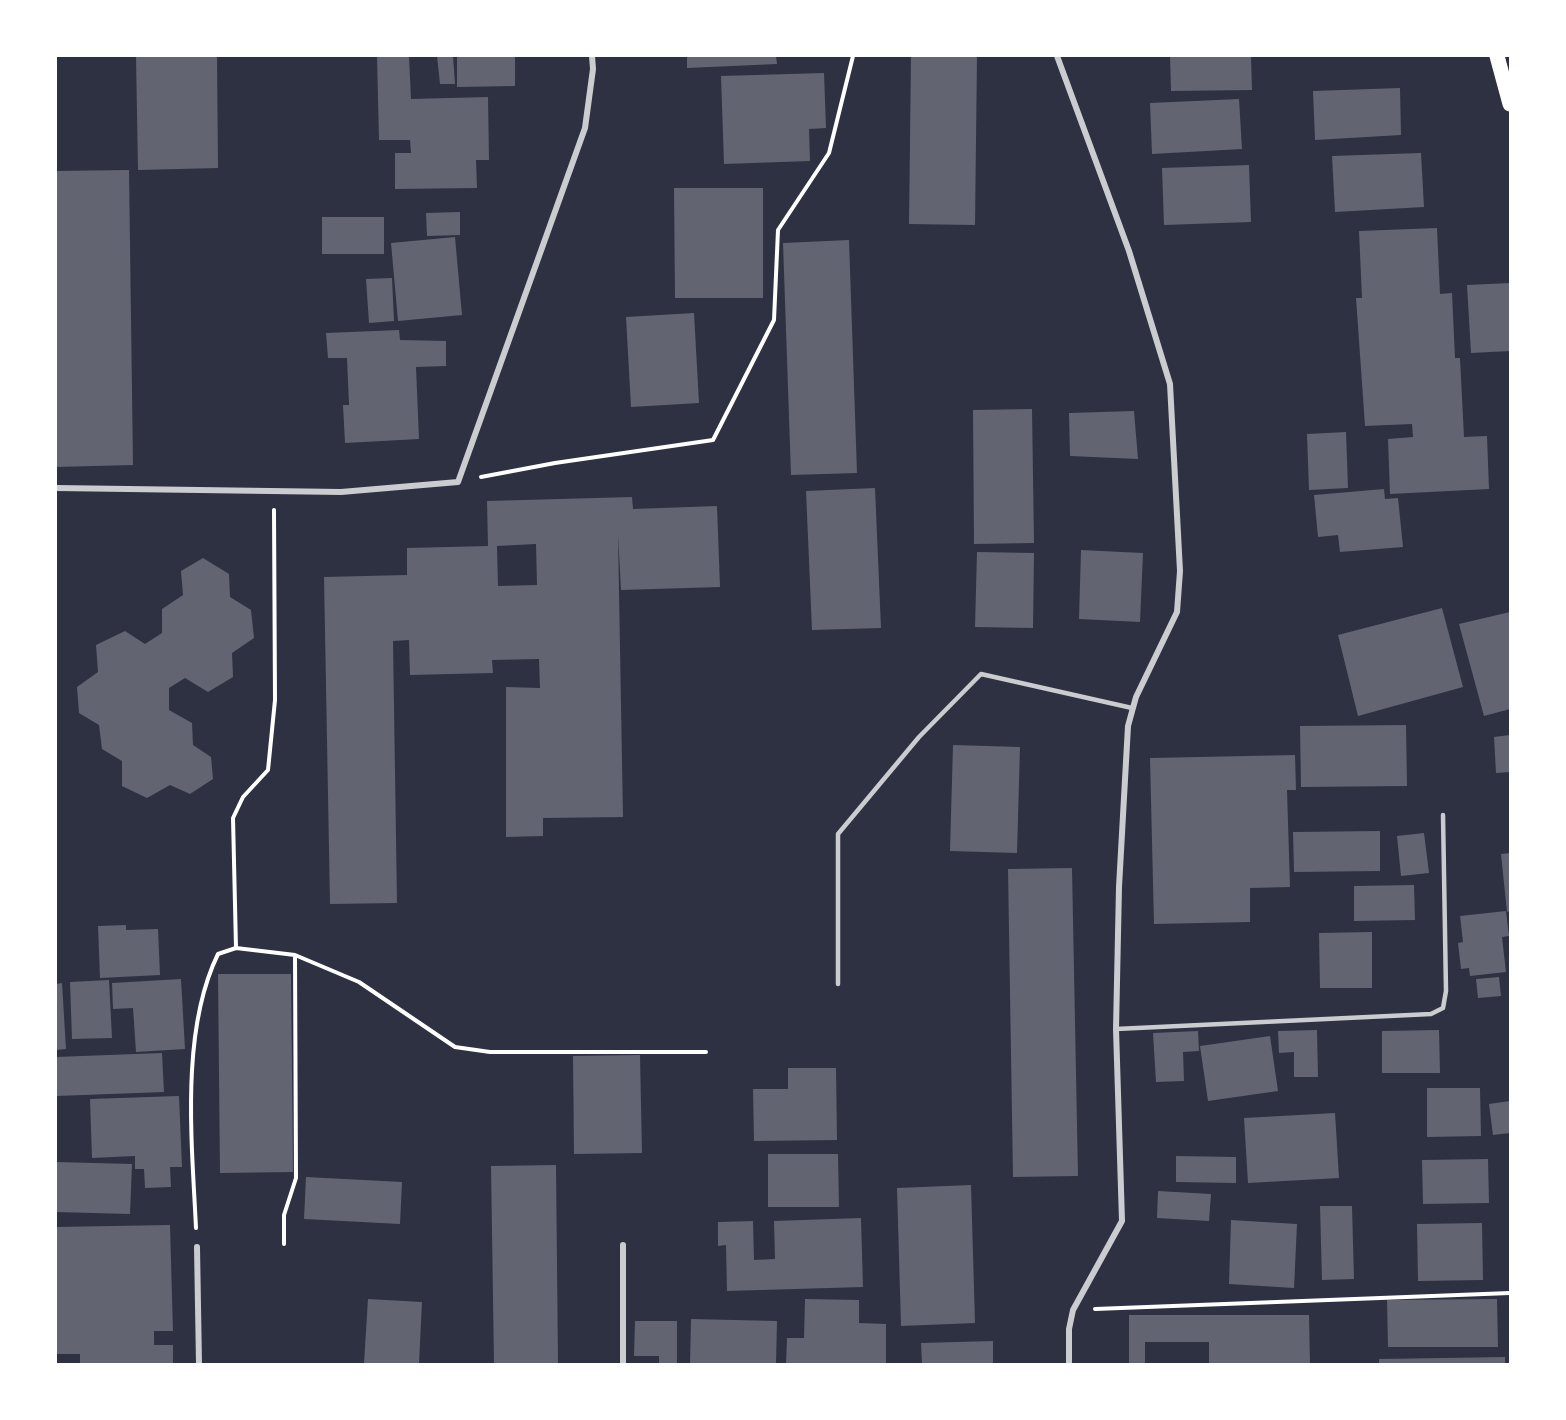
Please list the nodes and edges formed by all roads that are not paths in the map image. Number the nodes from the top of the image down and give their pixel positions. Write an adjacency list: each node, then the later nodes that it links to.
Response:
1 (592, 56): 5 (street)
2 (1057, 56): 6 (street)
3 (1497, 56): 4 (main road)
4 (1510, 104)
5 (56, 488)
6 (1132, 708): 8 (lane); 9 (street)
7 (1443, 815): 9 (lane)
8 (838, 984)
9 (1116, 1029): 14 (street)
10 (623, 1245): 13 (street)
11 (197, 1247): 12 (street)
12 (199, 1365)
13 (623, 1365)
14 (1069, 1365)

